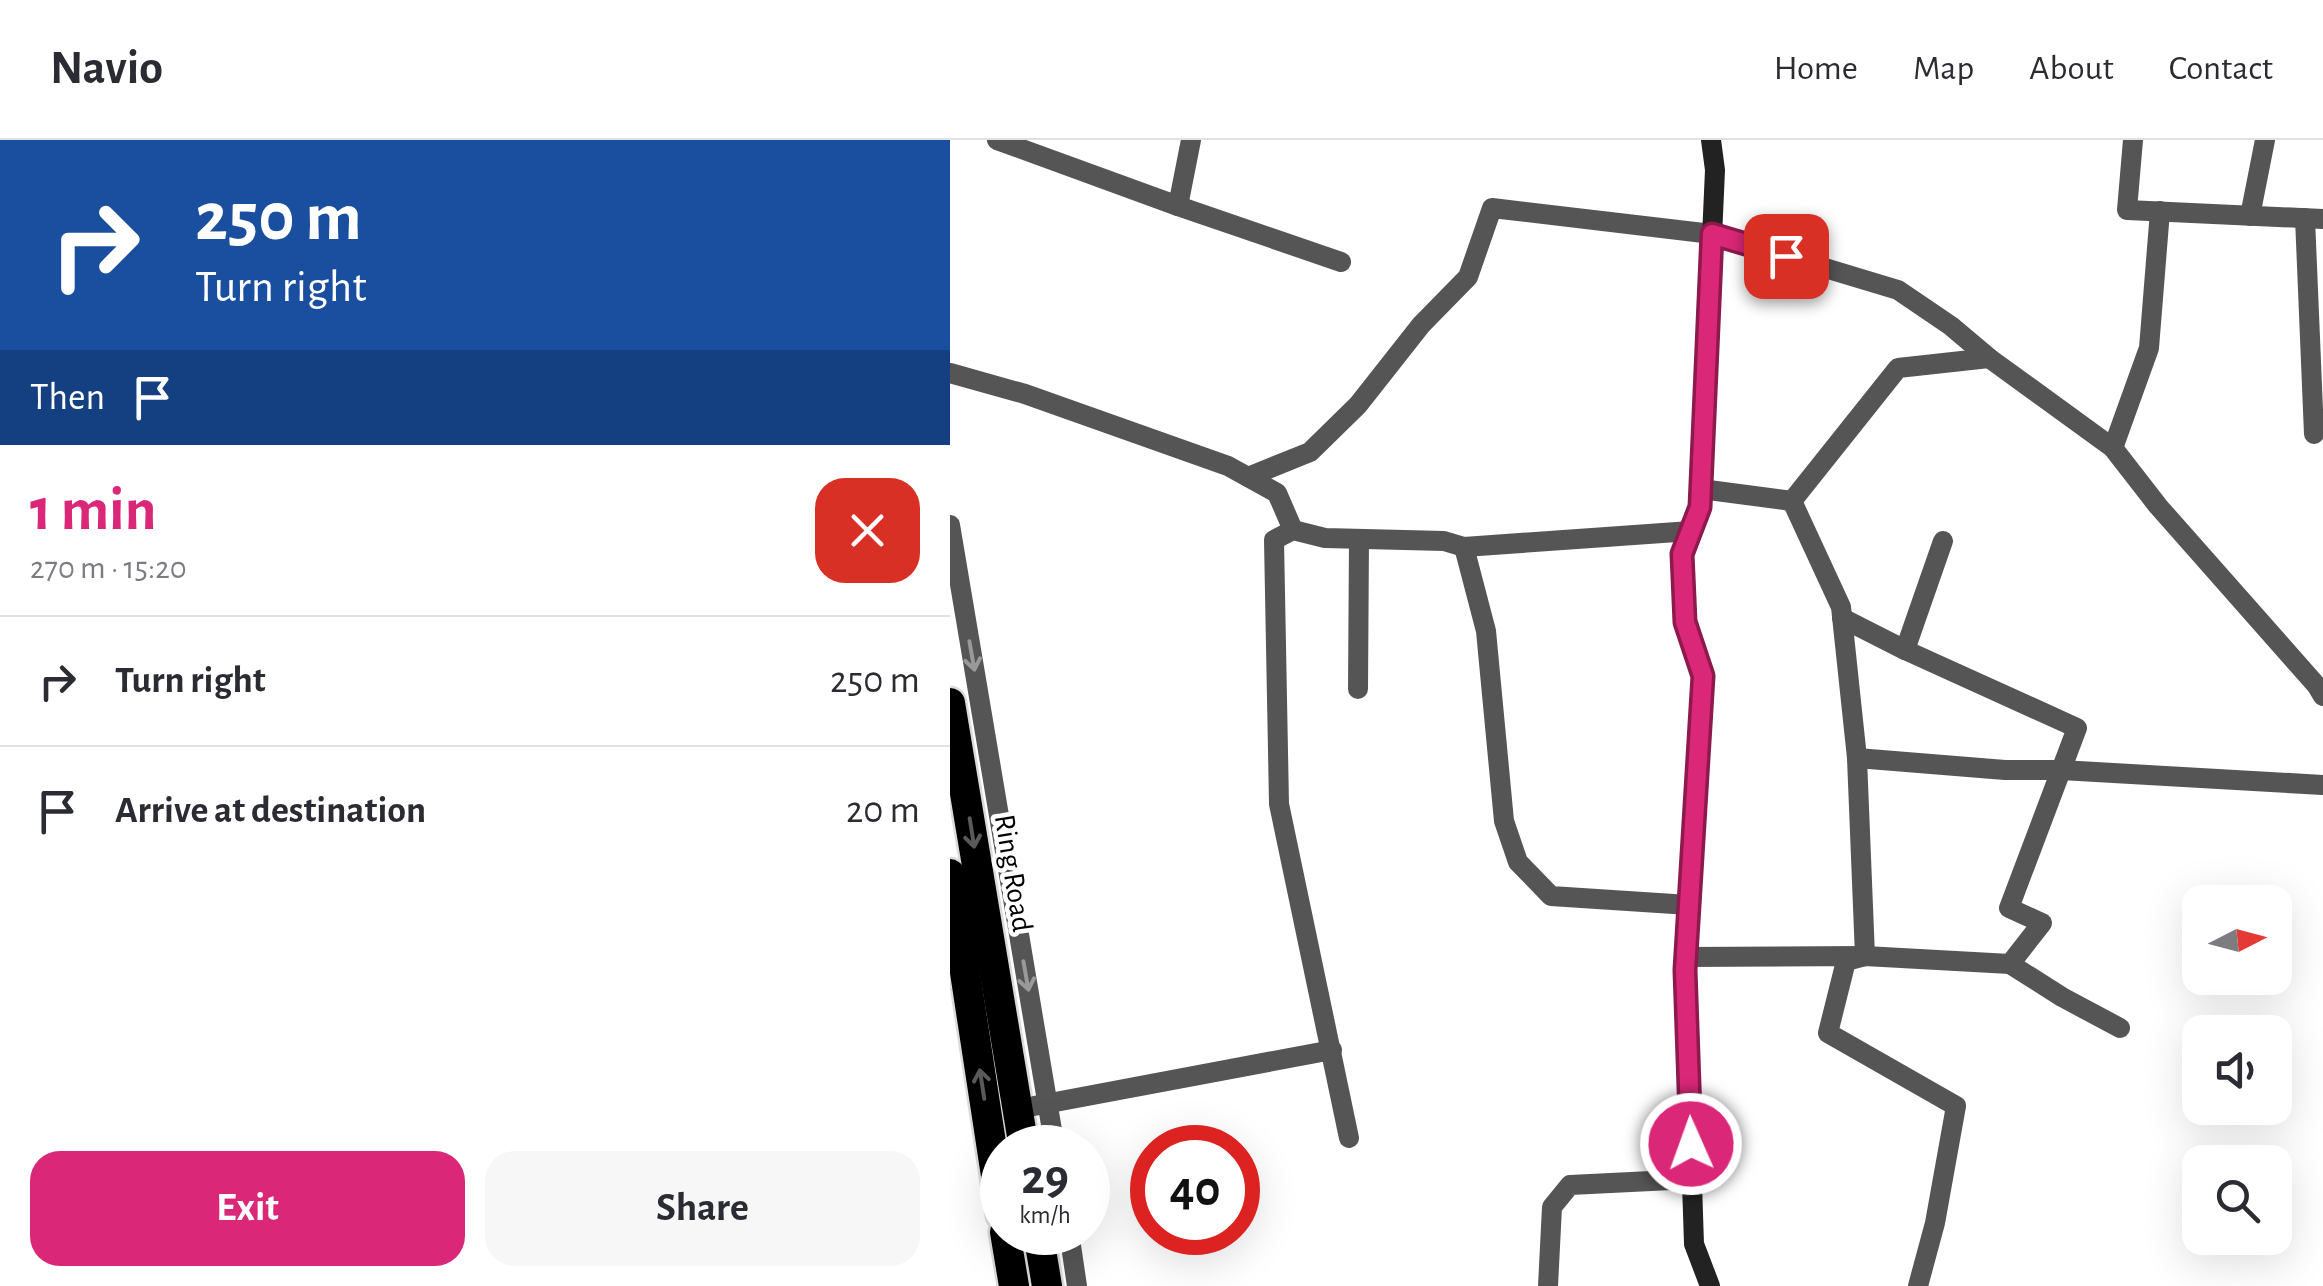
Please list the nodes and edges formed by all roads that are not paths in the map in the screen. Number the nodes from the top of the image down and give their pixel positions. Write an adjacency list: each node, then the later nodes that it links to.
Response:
1 (997, 140): 6 (street)
2 (1191, 140): 6 (street)
3 (1712, 140): 10 (street)
4 (2133, 140): 7 (street)
5 (2265, 140): 8 (street)
6 (1178, 206): 11 (street)
7 (2160, 211): 8 (street); 15 (street)
8 (2250, 216): 9 (street)
9 (2314, 219): 14 (street)
10 (1712, 234): 12 (street); 16 (street); 17 (street)
11 (1341, 262)
12 (1988, 358): 15 (street); 18 (street)
13 (950, 373): 16 (street)
14 (2314, 434)
15 (2114, 448): 28 (street)
16 (1248, 477): 20 (street)
17 (1700, 488): 18 (street); 21 (street)
18 (1792, 501): 25 (street)
19 (950, 525): 40 (street, one-way to 40)
20 (1292, 530): 22 (street); 39 (street)
21 (1691, 531): 24 (street); 34 (street)
22 (1360, 540): 24 (street); 27 (street)
23 (1944, 541): 26 (street)
24 (1464, 548): 34 (street)
25 (1842, 618): 26 (street); 30 (street)
26 (1905, 650): 31 (street)
27 (1358, 689)
28 (2323, 696)
29 (950, 703): 40 (highway, Ring Road, one-way to 40)
30 (1857, 758): 31 (street); 35 (street)
31 (2061, 770): 32 (street); 37 (street)
32 (2323, 785)
33 (950, 874): 41 (highway, one-way to 33)
34 (1688, 905): 36 (street)
35 (1865, 956): 36 (street); 37 (street); 54 (street)
36 (1686, 957): 45 (street)
37 (2010, 964): 38 (street)
38 (2120, 1028)
39 (1332, 1050): 40 (street); 44 (street)
40 (1033, 1106): 42 (highway, Ring Road); 43 (street)
41 (988, 1125)
42 (1029, 1125)
43 (1043, 1125)
44 (1349, 1138)
45 (1692, 1179): 52 (street); 53 (street)
46 (1009, 1255): 49 (highway)
47 (1042, 1255): 50 (highway)
48 (1073, 1255): 51 (street)
49 (1014, 1286)
50 (1047, 1286)
51 (1078, 1286)
52 (1548, 1286)
53 (1710, 1286)
54 (1918, 1286)

